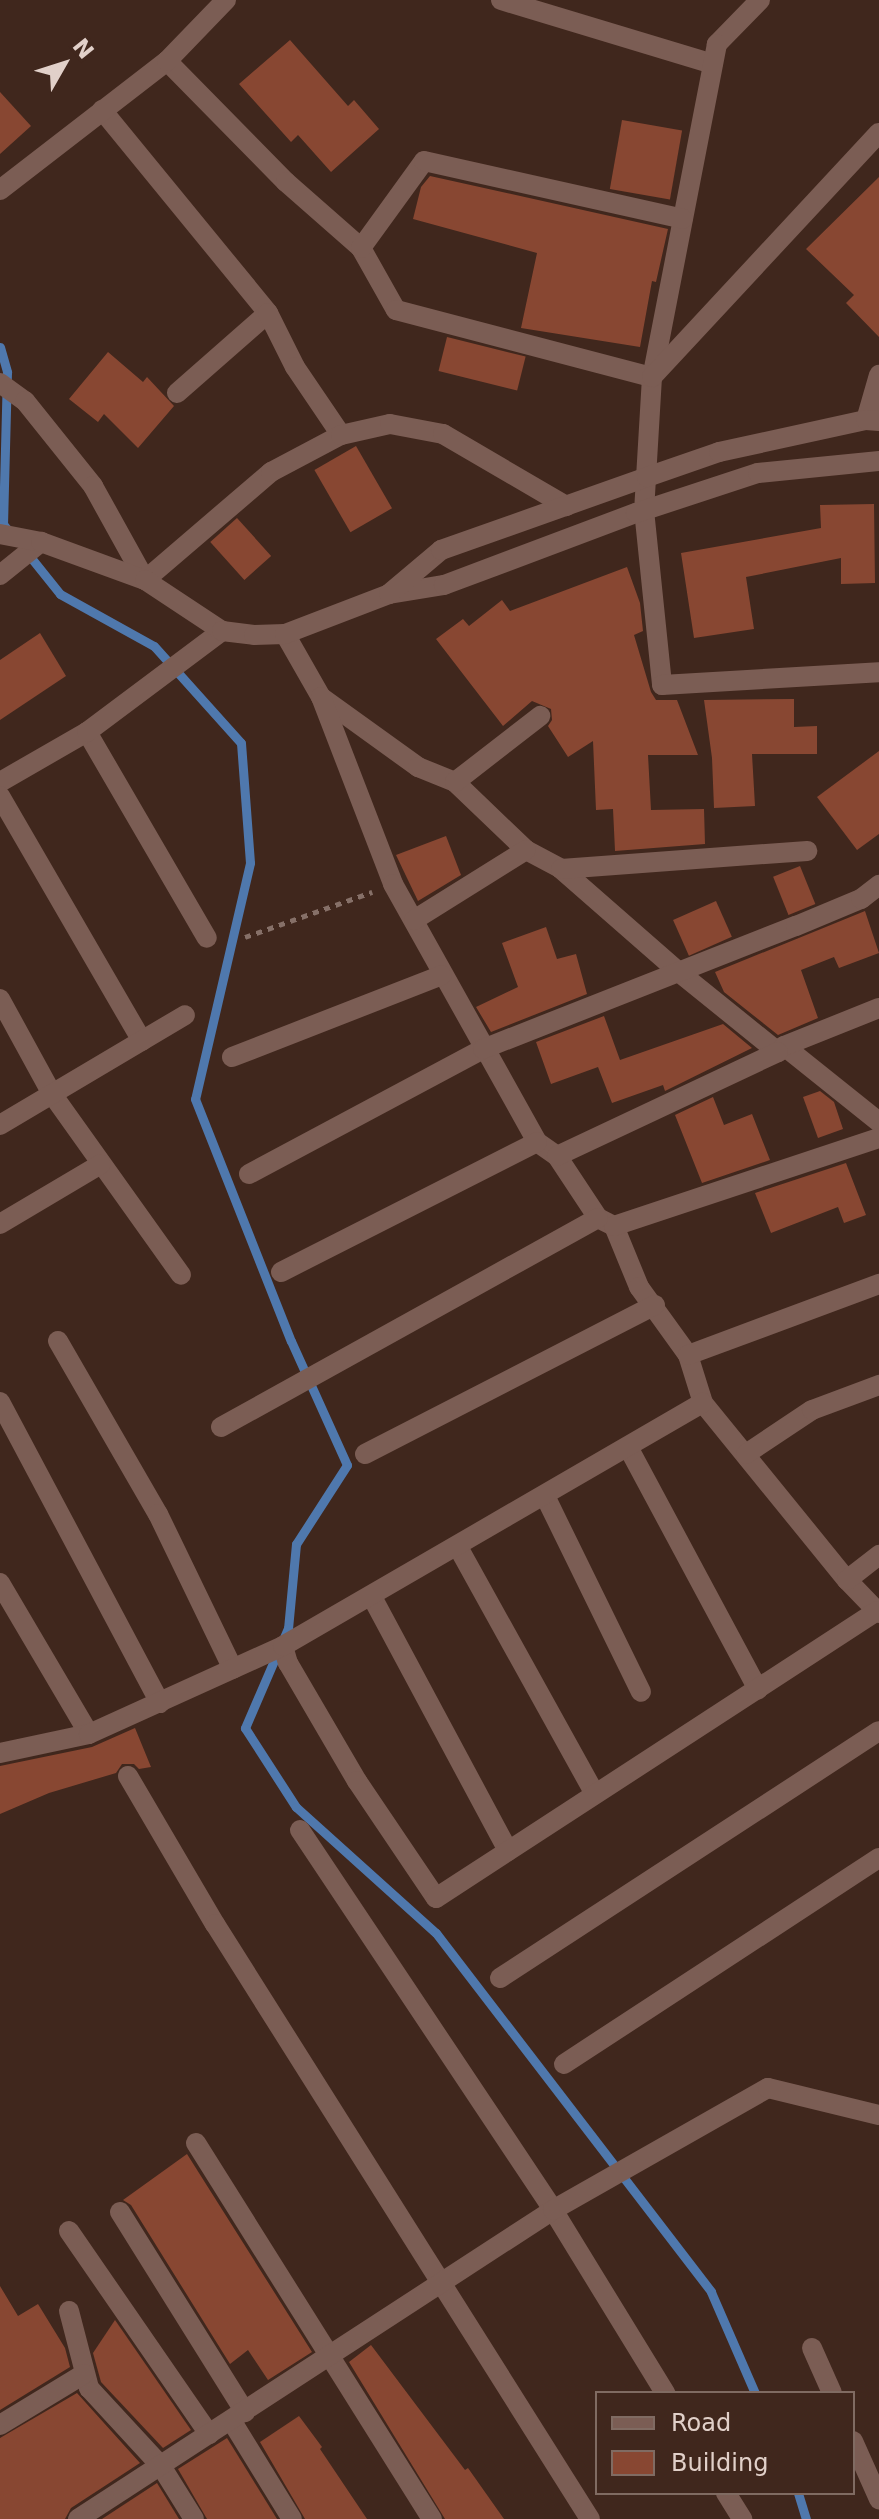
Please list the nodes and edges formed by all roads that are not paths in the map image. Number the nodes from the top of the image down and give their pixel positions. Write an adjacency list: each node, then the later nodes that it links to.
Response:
1 (226, 0): 4 (street)
2 (501, 0): 5 (street)
3 (760, 0): 5 (street)
4 (167, 61): 6 (street); 10 (street)
5 (713, 64): 9 (street)
6 (102, 110): 8 (street); 11 (street)
7 (879, 133): 13 (street)
8 (0, 190)
9 (683, 219): 10 (street); 13 (street)
10 (361, 248): 13 (street)
11 (268, 313): 15 (street); 17 (street)
12 (879, 375): 16 (street)
13 (652, 377): 19 (street)
14 (0, 383): 25 (street)
15 (177, 393)
16 (872, 420): 19 (street)
17 (341, 435): 20 (street); 25 (street)
18 (879, 461): 21 (street)
19 (647, 477): 20 (street); 21 (street)
20 (566, 506): 26 (street)
21 (644, 510): 26 (street); 29 (street)
22 (0, 534): 23 (street)
23 (41, 542): 24 (street); 25 (street)
24 (4, 571)
25 (145, 580): 27 (street)
26 (389, 594): 28 (street)
27 (222, 631): 28 (street); 32 (street)
28 (285, 634): 30 (street)
29 (879, 672)
30 (321, 697): 34 (street); 40 (street)
31 (540, 716): 34 (street)
32 (87, 732): 33 (street); 41 (street)
33 (0, 782)
34 (455, 782): 36 (street)
35 (0, 796): 47 (street)
36 (526, 850): 38 (street); 40 (street)
37 (807, 851): 38 (street)
38 (561, 869): 42 (street)
39 (879, 885): 42 (street)
40 (414, 920): 43 (street)
41 (207, 938)
42 (680, 973): 48 (street); 49 (street)
43 (442, 975): 48 (street); 50 (street)
44 (0, 999): 51 (street)
45 (879, 1008): 49 (street)
46 (185, 1015): 47 (street)
47 (142, 1041): 51 (street)
48 (483, 1049): 55 (street); 58 (street)
49 (781, 1049): 52 (street); 56 (street)
50 (232, 1057)
51 (52, 1094): 53 (street); 57 (street)
52 (879, 1122)
53 (0, 1125)
54 (879, 1138): 59 (street)
55 (537, 1142): 56 (street); 61 (street)
56 (557, 1156): 59 (street)
57 (101, 1164): 60 (street); 62 (street)
58 (249, 1174)
59 (606, 1222): 64 (street); 70 (street)
60 (0, 1224)
61 (281, 1272)
62 (181, 1275)
63 (879, 1284): 66 (street)
64 (655, 1305): 66 (street); 72 (street)
65 (58, 1341): 82 (street)
66 (688, 1355): 69 (street)
67 (879, 1385): 73 (street)
68 (0, 1402): 85 (street)
69 (703, 1403): 71 (street); 73 (street)
70 (221, 1427)
71 (628, 1447): 74 (street); 83 (street)
72 (365, 1454)
73 (746, 1454): 77 (street)
74 (545, 1496): 75 (street); 84 (street)
75 (458, 1547): 79 (street); 90 (street)
76 (879, 1555): 77 (street)
77 (847, 1580): 80 (street)
78 (0, 1583): 87 (street)
79 (372, 1597): 81 (street); 92 (street)
80 (878, 1612): 83 (street)
81 (275, 1650): 82 (street); 92 (street)
82 (233, 1669): 85 (street)
83 (758, 1689): 90 (street)
84 (641, 1692)
85 (160, 1703): 87 (street)
86 (879, 1731): 94 (street)
87 (89, 1734): 88 (street)
88 (0, 1753)
89 (128, 1776): 101 (street)
90 (595, 1794): 92 (street)
91 (300, 1830): 98 (street)
92 (508, 1851)
93 (879, 1858): 95 (street)
94 (500, 1978)
95 (564, 2064)
96 (879, 2115): 98 (street)
97 (196, 2143): 104 (street)
98 (553, 2210): 101 (street); 106 (street)
99 (120, 2212): 108 (street)
100 (69, 2231): 110 (street)
101 (443, 2282): 104 (street); 120 (street)
102 (69, 2311): 105 (street)
103 (812, 2348): 107 (street)
104 (331, 2356): 108 (street); 119 (street)
105 (84, 2374): 109 (street); 112 (street)
106 (664, 2391)
107 (831, 2391)
108 (238, 2416): 110 (street); 118 (street)
109 (0, 2425)
110 (209, 2434): 112 (street)
111 (855, 2445): 114 (street)
112 (161, 2466): 115 (street); 116 (street)
113 (727, 2495): 121 (street)
114 (879, 2499)
115 (183, 2510): 117 (street)
116 (78, 2519)
117 (194, 2519)
118 (292, 2519)
119 (432, 2519)
120 (590, 2519)
121 (742, 2519)

